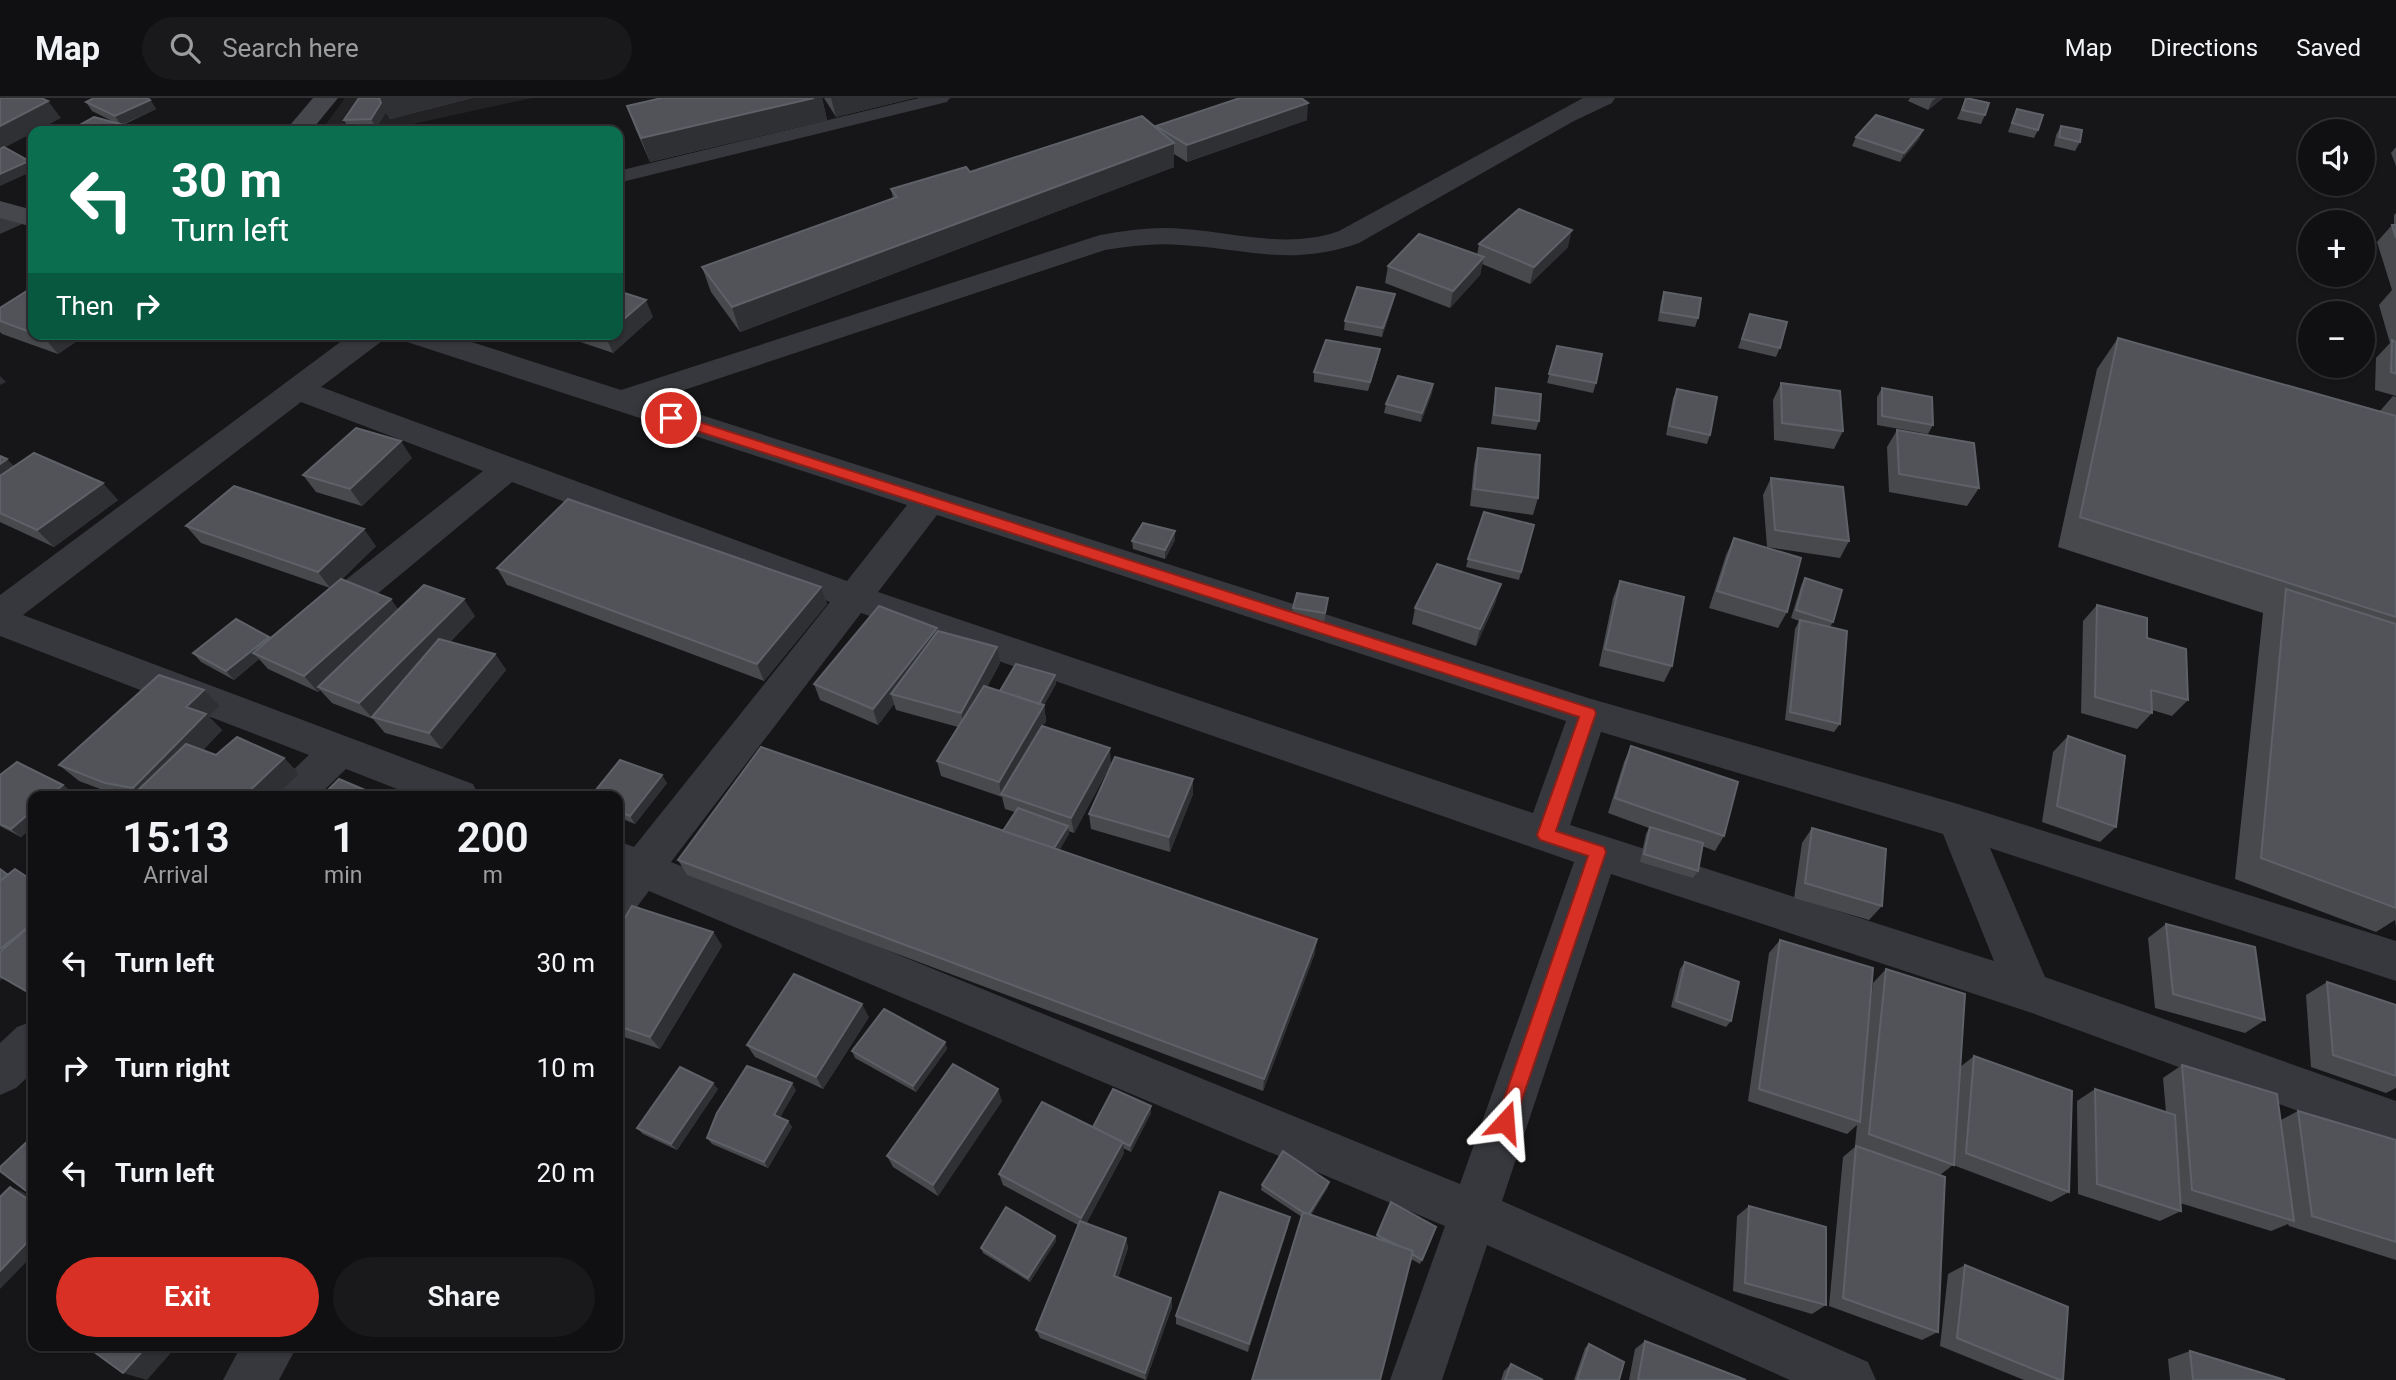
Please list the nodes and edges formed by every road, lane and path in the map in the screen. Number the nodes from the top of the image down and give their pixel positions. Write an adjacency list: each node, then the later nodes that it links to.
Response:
1 (326, 98): 4 (street)
2 (941, 98): 5 (lane)
3 (1603, 98): 9 (street)
4 (302, 126)
5 (623, 176)
6 (363, 340): 8 (street)
7 (433, 340): 9 (street)
8 (298, 390): 10 (street); 13 (street)
9 (619, 401): 11 (street)
10 (508, 468): 12 (street); 15 (street)
11 (930, 499): 12 (street); 16 (street)
12 (854, 597): 21 (street); 23 (street)
13 (0, 614)
14 (0, 621): 17 (street)
15 (313, 626)
16 (1588, 713): 20 (street); 21 (street)
17 (341, 750): 18 (street); 19 (street)
18 (297, 791)
19 (446, 791)
20 (1958, 821): 24 (street); 25 (street)
21 (1546, 835): 22 (street)
22 (1598, 852): 25 (street); 29 (street)
23 (626, 876): 29 (street)
24 (2396, 961)
25 (2029, 992): 28 (street)
26 (28, 1047): 27 (street)
27 (0, 1073)
28 (2396, 1124)
29 (1474, 1214): 32 (street); 33 (street)
30 (268, 1351): 31 (street)
31 (249, 1380)
32 (1416, 1380)
33 (1850, 1380)

